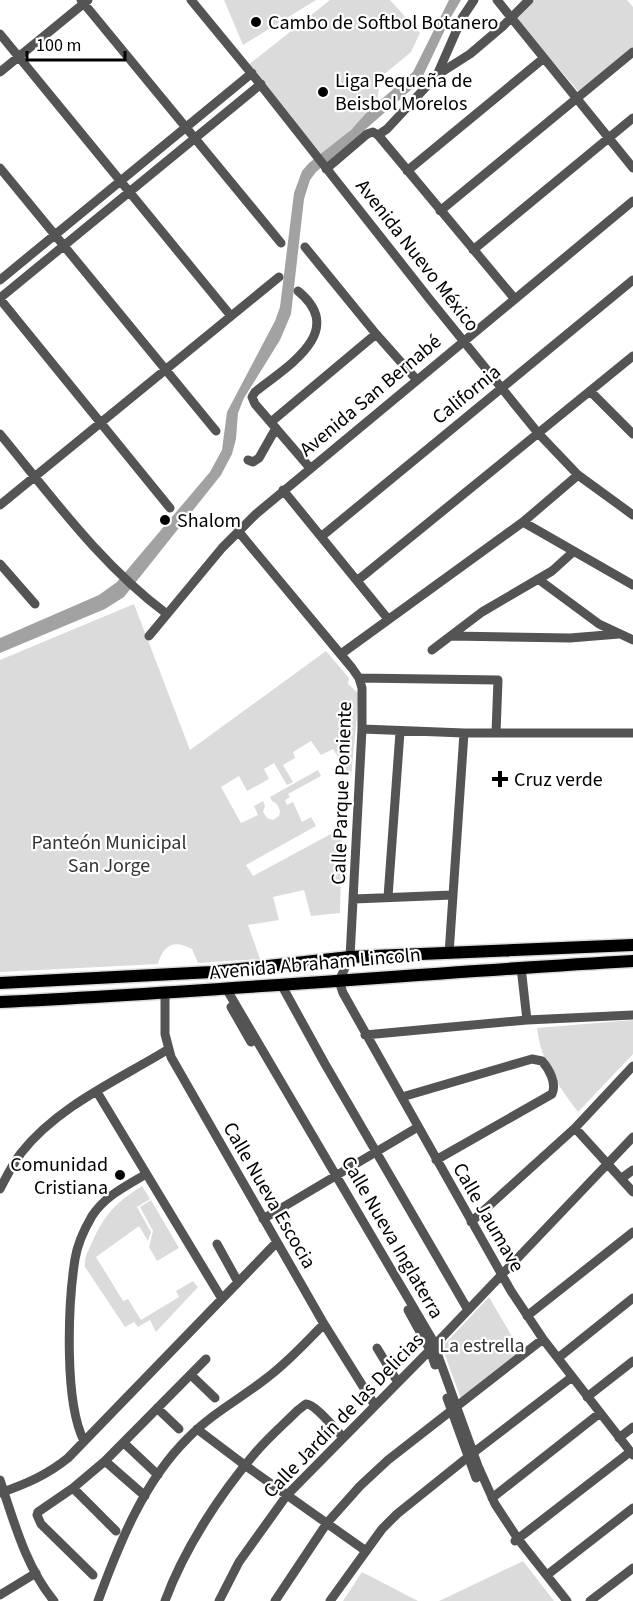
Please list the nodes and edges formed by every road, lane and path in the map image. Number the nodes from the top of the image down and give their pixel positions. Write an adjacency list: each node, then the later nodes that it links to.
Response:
1 (191, 0): 12 (street, Avenida Nuevo México)
2 (474, 0): 13 (street)
3 (497, 0): 6 (street)
4 (529, 0): 6 (street)
5 (84, 1): 9 (street); 17 (street)
6 (511, 18): 10 (street); 13 (street)
7 (0, 34): 9 (street)
8 (633, 52): 15 (street)
9 (19, 57): 11 (street); 25 (street)
10 (544, 58): 15 (street); 24 (street)
11 (0, 72)
12 (252, 74): 14 (street, Avenida Nuevo México); 17 (street)
13 (437, 75): 18 (street)
14 (261, 84): 19 (street); 22 (street, Avenida Nuevo México)
15 (576, 98): 20 (street); 28 (street)
16 (633, 118): 20 (street)
17 (185, 127): 19 (street); 25 (street)
18 (378, 135): 22 (street); 24 (street)
19 (195, 138): 26 (street); 30 (street)
20 (609, 138): 23 (street); 33 (street)
21 (0, 168): 29 (street)
22 (326, 168): 42 (street, Avenida Nuevo México)
23 (633, 168)
24 (407, 171): 28 (street)
25 (121, 180): 26 (street); 29 (street)
26 (130, 191): 31 (street); 40 (street)
27 (633, 201): 39 (street, Avenida San Bernabé)
28 (440, 211): 33 (street)
29 (55, 235): 31 (street); 35 (street)
30 (281, 243)
31 (64, 245): 38 (street); 44 (street)
32 (305, 247): 41 (street)
33 (473, 250): 39 (street)
34 (279, 277): 40 (street)
35 (0, 280)
36 (633, 280): 46 (street, California)
37 (298, 291): 49 (street)
38 (0, 298): 48 (street)
39 (514, 298): 42 (street, Avenida San Bernabé)
40 (231, 316): 44 (street)
41 (375, 334): 45 (street); 49 (street)
42 (463, 341): 45 (street, Avenida San Bernabé); 46 (street, Avenida Nuevo México)
43 (633, 356): 47 (street)
44 (165, 370): 48 (street); 50 (street)
45 (416, 379): 55 (street, Avenida San Bernabé)
46 (502, 388): 51 (street, Avenida Nuevo México); 64 (street, California)
47 (590, 391): 51 (street); 53 (street)
48 (100, 423): 57 (street); 60 (street)
49 (274, 425): 54 (street); 55 (street)
50 (216, 431)
51 (538, 433): 56 (street, Avenida Nuevo México); 68 (street)
52 (0, 434): 57 (street)
53 (633, 434)
54 (248, 460)
55 (310, 468): 58 (street, Avenida San Bernabé)
56 (578, 475): 61 (street, Avenida Nuevo México); 62 (street)
57 (35, 476): 59 (street); 71 (street)
58 (283, 490): 63 (street, Avenida San Bernabé); 64 (street)
59 (0, 505)
60 (170, 508)
61 (633, 515)
62 (523, 522): 65 (street); 72 (street)
63 (238, 531): 71 (street, Avenida San Bernabé); 78 (street, Calle Parque Poniente)
64 (322, 536): 68 (street)
65 (573, 552): 67 (street); 69 (street)
66 (0, 564): 70 (street)
67 (538, 579): 73 (street); 75 (street)
68 (358, 580): 72 (street)
69 (633, 585)
70 (35, 604)
71 (167, 614): 74 (street, Avenida San Bernabé)
72 (388, 619): 78 (street)
73 (619, 634): 75 (street); 76 (street)
74 (149, 636)
75 (450, 636): 77 (street)
76 (633, 640)
77 (432, 650)
78 (341, 654): 79 (street, Calle Parque Poniente)
79 (359, 678): 80 (street, Calle Parque Poniente); 82 (street)
80 (362, 729): 81 (street); 87 (street, Calle Parque Poniente)
81 (400, 732): 83 (street); 86 (street)
82 (496, 732): 83 (street); 84 (street)
83 (464, 733): 85 (street)
84 (633, 733)
85 (452, 895): 86 (street); 89 (street)
86 (388, 897): 87 (street)
87 (354, 899): 90 (street, Calle Parque Poniente)
88 (633, 945): 89 (main road)
89 (449, 954): 90 (main road)
90 (350, 957): 93 (street); 94 (main road)
91 (633, 961): 92 (main road, Avenida Abraham Lincoln)
92 (521, 967): 93 (main road, Avenida Abraham Lincoln); 100 (street)
93 (339, 981): 95 (main road, Avenida Abraham Lincoln); 101 (street, Calle Jaumave)
94 (0, 983)
95 (282, 986): 96 (main road, Avenida Abraham Lincoln); 109 (street)
96 (224, 990): 97 (main road, Avenida Abraham Lincoln); 114 (street, Calle Nueva Inglaterra)
97 (165, 994): 98 (main road, Avenida Abraham Lincoln); 102 (street, Calle Nueva Escocia)
98 (0, 1002)
99 (633, 1015): 100 (street)
100 (527, 1020): 101 (street)
101 (365, 1035): 105 (street, Calle Jaumave)
102 (167, 1050): 104 (street); 118 (street, Calle Nueva Escocia)
103 (633, 1066): 107 (street)
104 (97, 1092): 113 (street); 116 (street)
105 (402, 1096): 106 (street, Calle Jaumave); 110 (street)
106 (418, 1127): 109 (street); 110 (street, Calle Jaumave)
107 (575, 1128): 111 (street); 119 (street)
108 (633, 1137): 111 (street, Calle Jardín de las Delicias)
109 (376, 1152): 114 (street); 127 (street)
110 (436, 1160): 119 (street, Calle Jaumave)
111 (607, 1163): 115 (street); 123 (street, Calle Jardín de las Delicias)
112 (633, 1170): 115 (street)
113 (146, 1174): 126 (street); 150 (street)
114 (333, 1178): 118 (street); 131 (street, Calle Nueva Inglaterra)
115 (622, 1178): 117 (street)
116 (0, 1189)
117 (633, 1192)
118 (263, 1219): 121 (street, Calle Nueva Escocia)
119 (471, 1222): 123 (street, Calle Jaumave)
120 (633, 1232): 128 (street)
121 (277, 1242): 124 (street); 129 (street, Calle Nueva Escocia)
122 (217, 1244): 124 (street)
123 (501, 1275): 127 (street, Calle Jardín de las Delicias); 128 (street, Calle Jaumave)
124 (238, 1282): 126 (street)
125 (633, 1298): 133 (street)
126 (222, 1299): 150 (street)
127 (468, 1310): 131 (street, Calle Jardín de las Delicias)
128 (527, 1316): 130 (street, Calle Jaumave)
129 (324, 1324): 141 (street, Calle Nueva Escocia); 147 (street)
130 (543, 1339): 133 (street, Calle Jaumave); 143 (street)
131 (432, 1347): 138 (street, Calle Jardín de las Delicias); 143 (street, Calle Nueva Inglaterra)
132 (377, 1348): 138 (street)
133 (558, 1358): 137 (street, Calle Jaumave)
134 (206, 1359): 136 (street)
135 (633, 1361): 139 (street)
136 (191, 1375): 140 (street); 142 (street)
137 (572, 1377): 139 (street, Calle Jaumave); 153 (street)
138 (397, 1381): 141 (street, Calle Jardín de las Delicias)
139 (587, 1396): 144 (street, Calle Jaumave)
140 (215, 1398)
141 (374, 1404): 148 (street, Calle Jardín de las Delicias)
142 (158, 1408): 146 (street); 151 (street)
143 (454, 1409): 153 (street, Calle Nueva Inglaterra); 164 (street)
144 (600, 1413): 149 (street, Calle Jaumave); 162 (street)
145 (633, 1427): 149 (street)
146 (179, 1429)
147 (197, 1429): 155 (street); 156 (street)
148 (343, 1437): 155 (street); 160 (street, Calle Jardín de las Delicias)
149 (619, 1438): 152 (street, Calle Jaumave)
150 (84, 1442): 159 (street)
151 (124, 1443): 154 (street); 156 (street)
152 (631, 1454): 166 (street)
153 (470, 1455): 162 (street, Calle Nueva Inglaterra); 166 (street, Calle Nueva Inglaterra); 167 (street)
154 (105, 1461): 158 (street); 161 (street)
155 (246, 1466): 160 (street); 175 (street)
156 (158, 1475): 161 (street)
157 (0, 1480): 159 (street)
158 (73, 1488): 165 (street); 170 (street)
159 (2, 1493): 169 (street)
160 (287, 1495): 164 (street); 176 (street, Calle Jardín de las Delicias)
161 (145, 1496): 174 (street)
162 (492, 1498): 166 (street, Calle Nueva Inglaterra)
163 (633, 1508): 171 (street)
164 (327, 1523): 167 (street); 177 (street)
165 (116, 1531)
166 (516, 1540): 171 (street, Calle Nueva Inglaterra); 179 (street, Calle Nueva Inglaterra)
167 (366, 1551): 178 (street)
168 (633, 1568): 181 (street)
169 (36, 1573): 172 (street); 173 (street)
170 (93, 1575)
171 (547, 1575): 180 (street, Calle Nueva Inglaterra)
172 (0, 1595)
173 (54, 1601)
174 (99, 1601)
175 (165, 1601)
176 (219, 1601)
177 (275, 1601)
178 (330, 1601)
179 (559, 1601)
180 (567, 1601)
181 (591, 1601)

